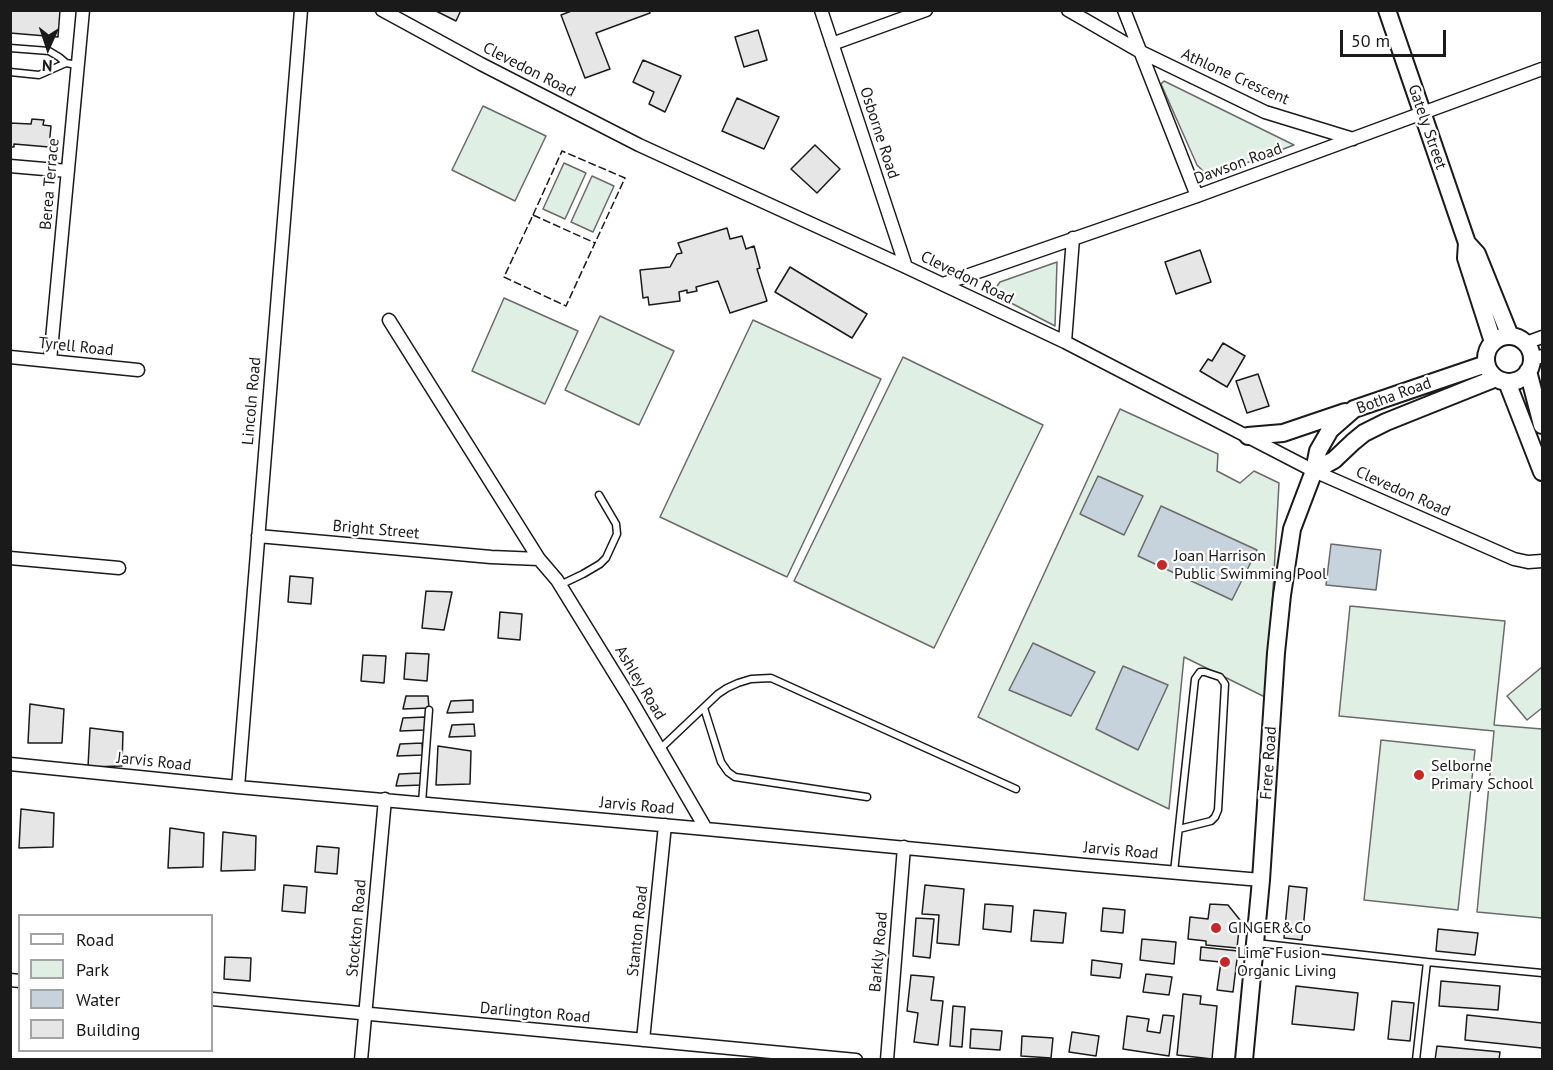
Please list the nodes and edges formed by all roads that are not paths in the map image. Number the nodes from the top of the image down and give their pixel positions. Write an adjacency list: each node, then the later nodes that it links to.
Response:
1 (83, 10): 12 (street, Berea Terrace)
2 (382, 10): 22 (street, Clevedon Road)
3 (821, 10): 9 (street, Osborne Road)
4 (926, 10): 9 (street)
5 (1068, 10): 11 (street, Athlone Crescent)
6 (1124, 10): 11 (street)
7 (1387, 10): 15 (street, Gately Street)
8 (300, 14): 43 (street, Lincoln Road)
9 (832, 44): 22 (street, Osborne Road)
10 (10, 48): 12 (lane)
11 (1139, 51): 16 (street, Athlone Crescent); 19 (street)
12 (72, 64): 14 (lane); 18 (street, Berea Terrace)
13 (1542, 69): 15 (street, Dawson Road)
14 (10, 72)
15 (1422, 113): 16 (street, Dawson Road); 21 (street, Gately Street)
16 (1353, 139): 19 (street, Dawson Road)
17 (10, 166): 18 (street)
18 (68, 171): 31 (street, Berea Terrace)
19 (1197, 196): 20 (street, Dawson Road)
20 (1073, 238): 23 (street, Dawson Road); 27 (street)
21 (1467, 243): 25 (street, Gately Street); 28 (street, Gately Street)
22 (906, 267): 23 (street, Clevedon Road)
23 (943, 284): 27 (street, Clevedon Road)
24 (389, 320): 45 (street, Ashley Road)
25 (1510, 336): 28 (street); 29 (street)
26 (1542, 337): 29 (street)
27 (1065, 342): 38 (street, Clevedon Road)
28 (1493, 342): 33 (street)
29 (1526, 343): 32 (street)
30 (10, 357): 31 (street, Tyrell Road)
31 (50, 361): 34 (street, Tyrell Road)
32 (1534, 363): 35 (street); 37 (street)
33 (1486, 364): 35 (street); 36 (street, Botha Road)
34 (138, 370)
35 (1501, 380): 40 (street, Botha Road); 41 (street)
36 (1354, 409): 38 (street); 39 (street, Botha Road)
37 (1542, 424)
38 (1248, 436): 40 (street, Clevedon Road)
39 (1318, 451): 40 (street, Frere Road)
40 (1314, 471): 46 (street, Clevedon Road); 63 (street, Frere Road)
41 (1542, 472)
42 (599, 495): 48 (lane)
43 (258, 536): 45 (street, Bright Street); 53 (street, Lincoln Road)
44 (10, 558): 47 (street)
45 (539, 559): 48 (street, Ashley Road)
46 (1542, 561)
47 (119, 568)
48 (560, 585): 51 (street, Ashley Road)
49 (704, 708): 51 (lane); 54 (lane); 55 (lane)
50 (429, 710): 57 (lane)
51 (660, 749): 59 (street, Ashley Road)
52 (10, 764): 53 (street, Jarvis Road)
53 (238, 787): 56 (street, Jarvis Road)
54 (1016, 789)
55 (867, 797)
56 (385, 799): 57 (street, Jarvis Road); 68 (street, Stockton Road)
57 (422, 803): 58 (street, Jarvis Road)
58 (665, 825): 59 (street, Jarvis Road); 69 (street, Stanton Road)
59 (705, 829): 61 (street, Jarvis Road)
60 (1179, 829): 60 (lane); 62 (lane)
61 (904, 848): 62 (street, Jarvis Road); 72 (street, Barkly Road)
62 (1174, 872): 63 (street, Jarvis Road)
63 (1261, 880): 64 (street, Frere Road)
64 (1256, 942): 65 (lane); 73 (street, Frere Road)
65 (1427, 962): 66 (lane); 74 (lane)
66 (1542, 973)
67 (213, 999): 68 (street, Darlington Road)
68 (366, 1014): 69 (street, Darlington Road); 70 (street, Stockton Road)
69 (643, 1040): 71 (street, Darlington Road)
70 (361, 1059)
71 (856, 1059)
72 (887, 1059)
73 (1244, 1059)
74 (1416, 1059)

